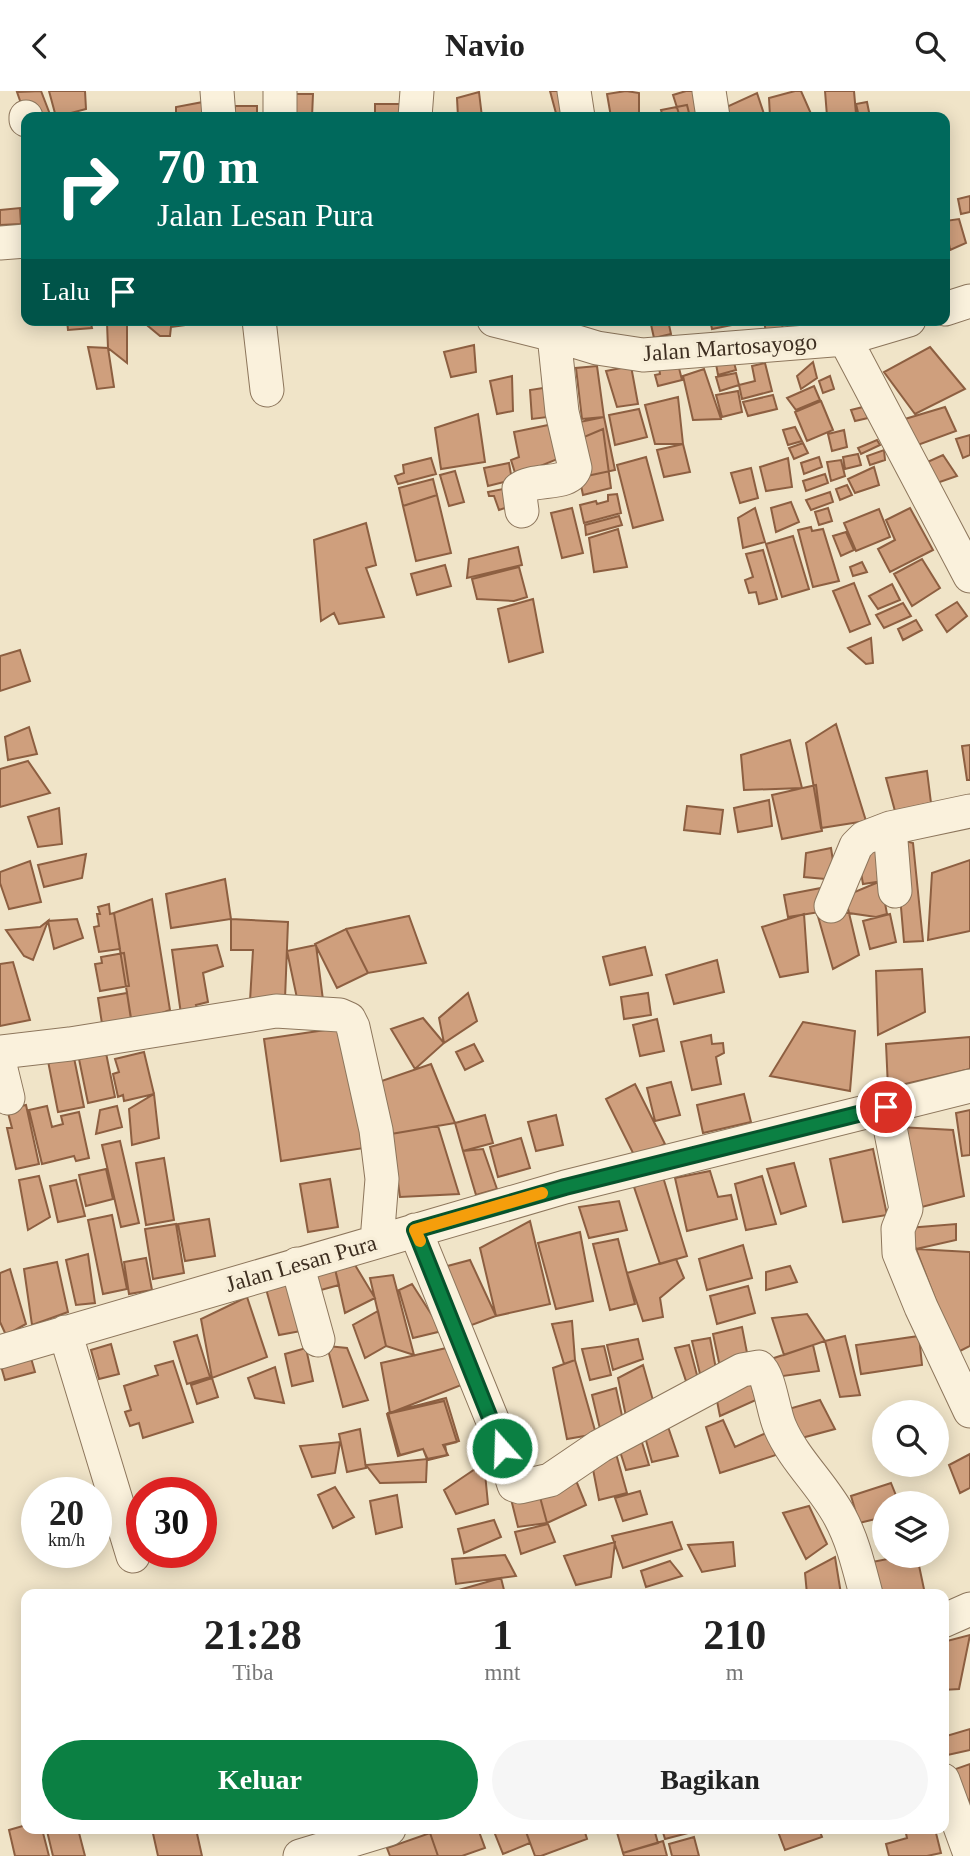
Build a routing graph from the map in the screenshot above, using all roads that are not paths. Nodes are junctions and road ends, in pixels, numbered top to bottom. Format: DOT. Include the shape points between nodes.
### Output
graph roads {
  1 [pos="217,91"];
  2 [pos="280,91"];
  3 [pos="416,91"];
  4 [pos="574,91"];
  5 [pos="709,91"];
  6 [pos="219,112"];
  7 [pos="280,112"];
  8 [pos="415,112"];
  9 [pos="577,112"];
  10 [pos="712,112"];
  11 [pos="21,241"];
  12 [pos="0,243"];
  13 [pos="970,301"];
  14 [pos="950,307"];
  15 [pos="260,326"];
  16 [pos="518,326"];
  17 [pos="884,326"];
  18 [pos="753,334"];
  19 [pos="554,335"];
  20 [pos="603,335"];
  21 [pos="845,339"];
  22 [pos="267,390"];
  23 [pos="522,511"];
  24 [pos="970,576"];
  25 [pos="970,811"];
  26 [pos="890,828"];
  27 [pos="895,891"];
  28 [pos="831,907"];
  29 [pos="0,1052"];
  30 [pos="0,1066"];
  31 [pos="970,1086"];
  32 [pos="8,1098"];
  33 [pos="886,1107"];
  34 [pos="415,1230"];
  35 [pos="377,1241"];
  36 [pos="297,1264"];
  37 [pos="65,1332"];
  38 [pos="318,1339"];
  39 [pos="0,1352"];
  40 [pos="970,1411"];
  41 [pos="126,1536"];
  42 [pos="865,1589"];
  43 [pos="970,1609"];
  44 [pos="949,1618"];
  45 [pos="949,1796"];
  46 [pos="373,1834"];
  47 [pos="970,1853"];
  48 [pos="300,1856"];
  1 -- 6 [label="street"];
  2 -- 7 [label="street"];
  3 -- 8 [label="street"];
  4 -- 9 [label="street"];
  5 -- 10 [label="street"];
  11 -- 12 [label="street"];
  13 -- 14 [label="street"];
  15 -- 22 [label="street"];
  16 -- 19 [label="street, Jalan Martosayogo"];
  17 -- 21 [label="street, Jalan Martosayogo"];
  18 -- 20 [label="street, Jalan Martosayogo" via="643,355"];
  18 -- 21 [label="street, Jalan Martosayogo"];
  19 -- 20 [label="street, Jalan Martosayogo"];
  19 -- 23 [label="street" via="562,412 575,468 566,479 537,481 519,489"];
  21 -- 24 [label="street, Jalan Martosayogo"];
  25 -- 26 [label="street"];
  26 -- 27 [label="street"];
  26 -- 28 [label="street" via="856,846"];
  29 -- 35 [label="street" via="276,1011 349,1019 378,1142 382,1179"];
  30 -- 32 [label="street"];
  31 -- 33 [label="street, Jalan Lesan Pura"];
  33 -- 34 [label="street, Jalan Lesan Pura" via="565,1187"];
  33 -- 40 [label="street" via="906,1209 898,1229 899,1253"];
  34 -- 35 [label="street, Jalan Lesan Pura"];
  34 -- 42 [label="street" via="514,1485 550,1480 600,1446 742,1370 759,1367 787,1441 840,1516"];
  35 -- 36 [label="street, Jalan Lesan Pura"];
  36 -- 37 [label="street, Jalan Lesan Pura"];
  36 -- 38 [label="street"];
  37 -- 39 [label="street, Jalan Lesan Pura"];
  37 -- 41 [label="street"];
  43 -- 44 [label="street"];
  45 -- 47 [label="street"];
  46 -- 48 [label="street"];
}
